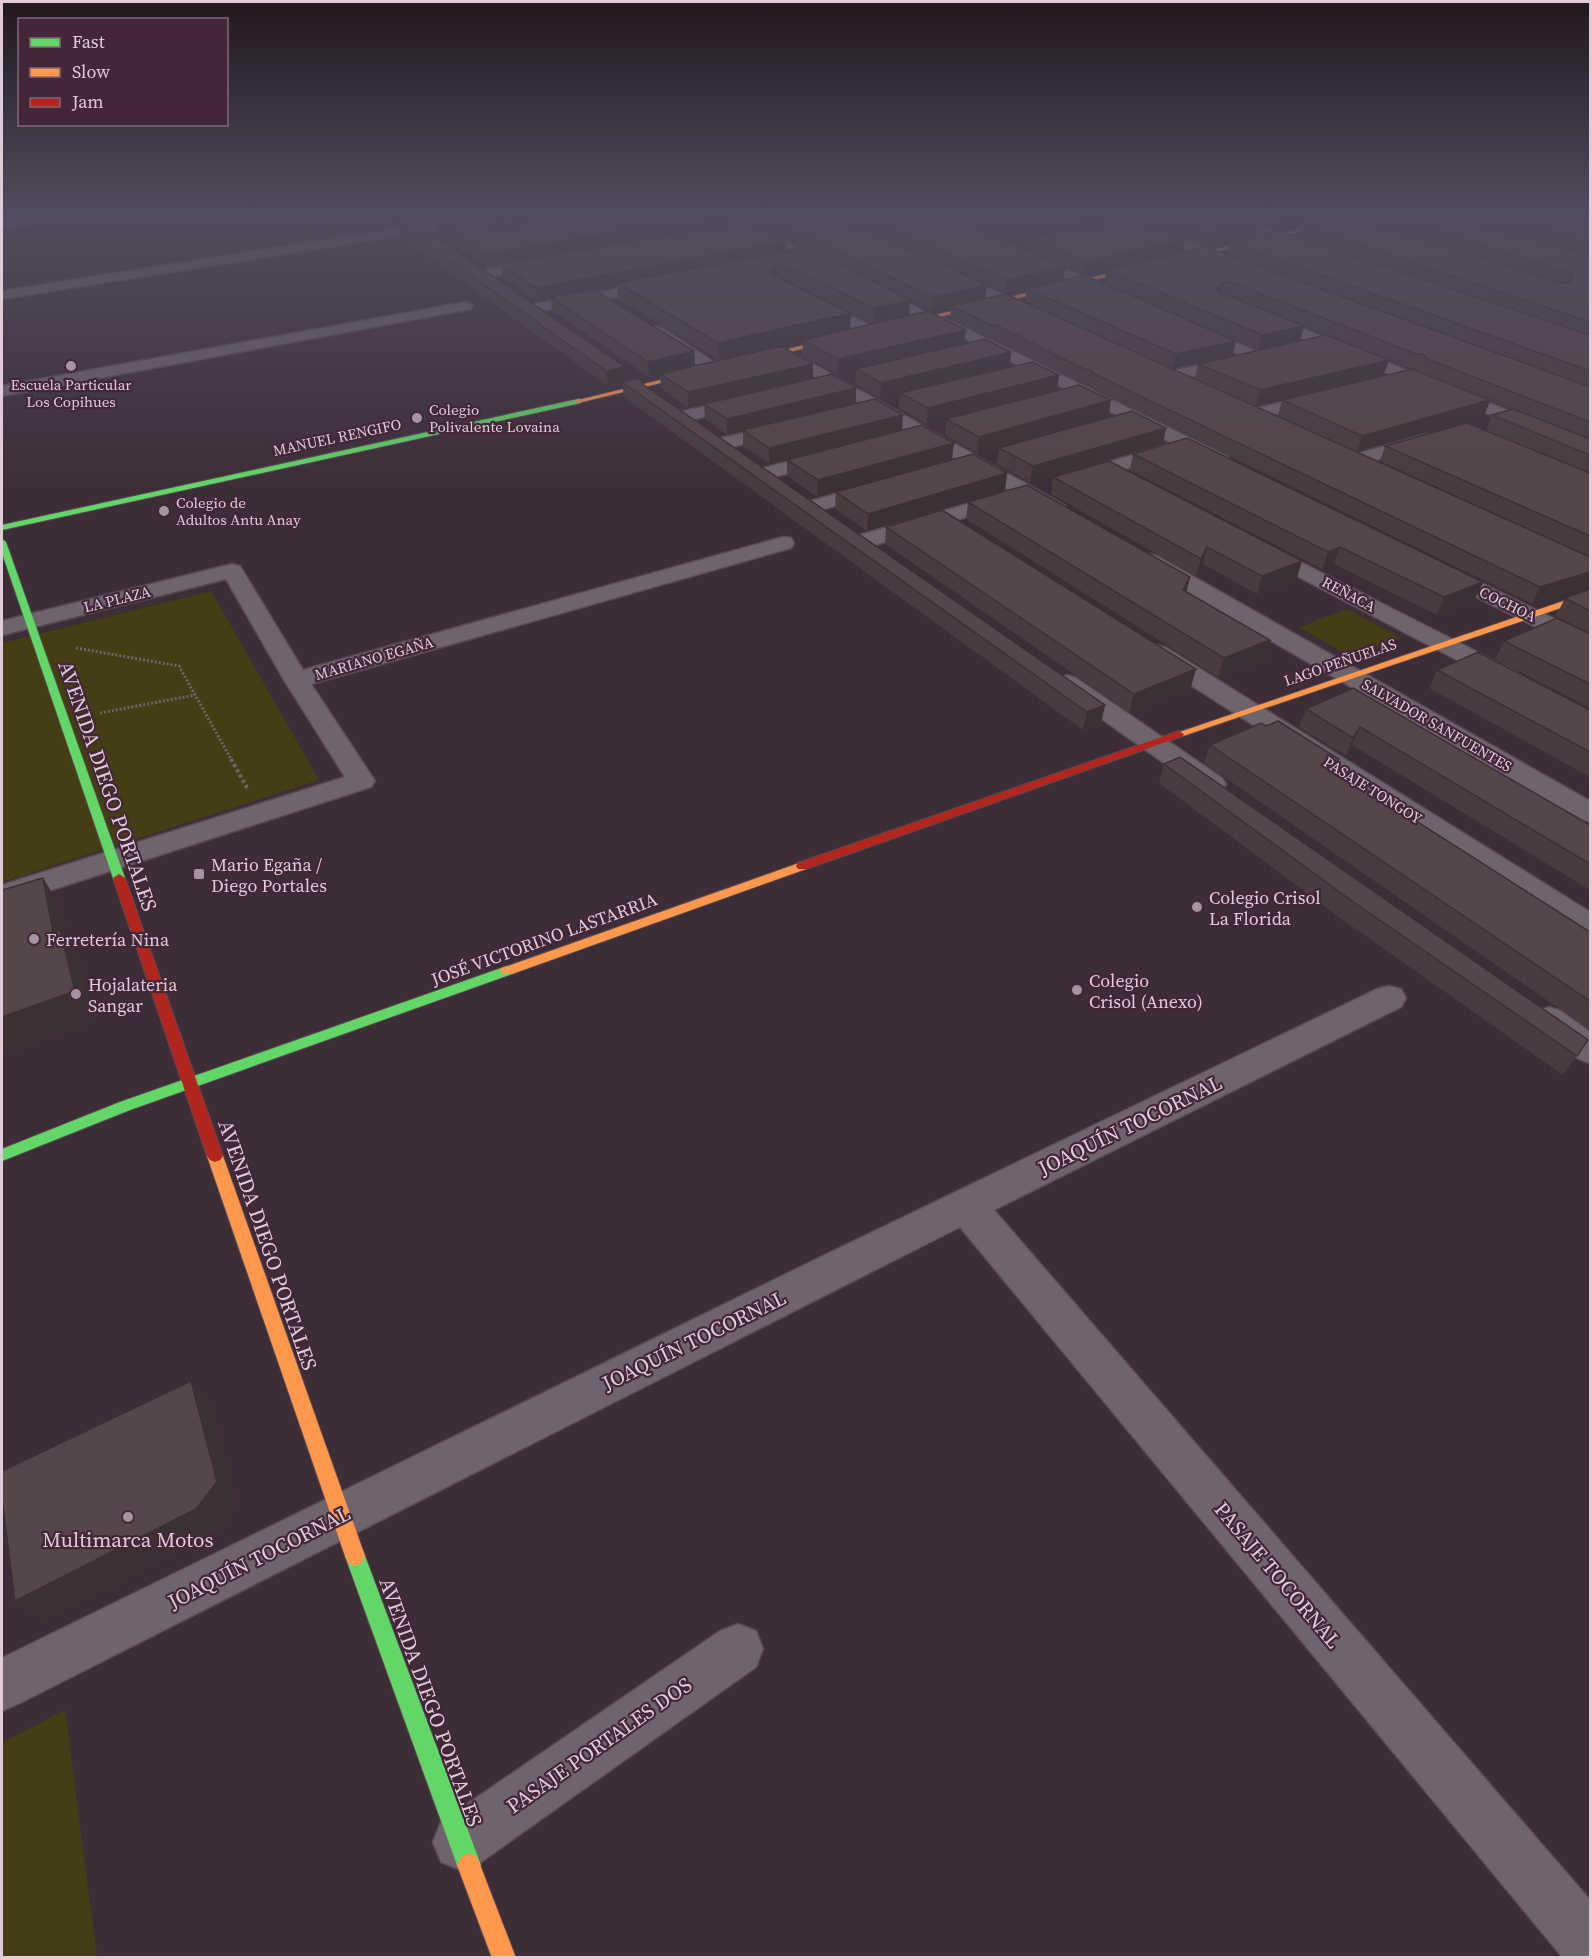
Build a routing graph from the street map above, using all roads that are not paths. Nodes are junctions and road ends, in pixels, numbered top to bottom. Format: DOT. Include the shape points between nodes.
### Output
graph roads {
  1 [pos="542,303"];
  2 [pos="611,303"];
  3 [pos="815,303"];
  4 [pos="898,303"];
  5 [pos="985,303"];
  6 [pos="1013,303"];
  7 [pos="530,305"];
  8 [pos="466,306"];
  9 [pos="618,308"];
  10 [pos="1242,309"];
  11 [pos="927,318"];
  12 [pos="638,320"];
  13 [pos="552,321"];
  14 [pos="1058,324"];
  15 [pos="1181,324"];
  16 [pos="870,331"];
  17 [pos="1323,342"];
  18 [pos="990,345"];
  19 [pos="1290,349"];
  20 [pos="783,351"];
  21 [pos="966,351"];
  22 [pos="1152,367"];
  23 [pos="716,368"];
  24 [pos="1034,368"];
  25 [pos="1438,368"];
  26 [pos="626,372"];
  27 [pos="1013,373"];
  28 [pos="862,375"];
  29 [pos="1172,376"];
  30 [pos="1408,376"];
  31 [pos="835,381"];
  32 [pos="645,384"];
  33 [pos="1374,384"];
  34 [pos="810,387"];
  35 [pos="2,390"];
  36 [pos="1082,391"];
  37 [pos="1203,391"];
  38 [pos="1341,393"];
  39 [pos="1060,397"];
  40 [pos="765,398"];
  41 [pos="887,403"];
  42 [pos="1234,405"];
  43 [pos="672,407"];
  44 [pos="852,412"];
  45 [pos="1255,414"];
  46 [pos="1509,416"];
  47 [pos="1133,417"];
  48 [pos="805,423"];
  49 [pos="1112,423"];
  50 [pos="1486,423"];
  51 [pos="951,425"];
  52 [pos="1285,428"];
  53 [pos="924,432"];
  54 [pos="1441,436"];
  55 [pos="898,439"];
  56 [pos="724,443"];
  57 [pos="1187,444"];
  58 [pos="1590,449"];
  59 [pos="1335,451"];
  60 [pos="843,453"];
  61 [pos="1002,454"];
  62 [pos="1356,460"];
  63 [pos="975,461"];
  64 [pos="1108,468"];
  65 [pos="948,469"];
  66 [pos="1240,470"];
  67 [pos="1377,470"];
  68 [pos="766,473"];
  69 [pos="1129,479"];
  70 [pos="892,484"];
  71 [pos="1028,492"];
  72 [pos="814,506"];
  73 [pos="944,517"];
  74 [pos="830,518"];
  75 [pos="1080,522"];
  76 [pos="2,528"];
  77 [pos="964,530"];
  78 [pos="1246,540"];
  79 [pos="2,542"];
  80 [pos="865,542"];
  81 [pos="783,543"];
  82 [pos="1132,551"];
  83 [pos="1417,559"];
  84 [pos="7,575"];
  85 [pos="1590,595"];
  86 [pos="1531,615"];
  87 [pos="29,621"];
  88 [pos="2,628"];
  89 [pos="1140,642"];
  90 [pos="1445,644"];
  91 [pos="1590,645"];
  92 [pos="1047,669"];
  93 [pos="1351,676"];
  94 [pos="296,680"];
  95 [pos="1529,688"];
  96 [pos="1248,711"];
  97 [pos="1152,743"];
  98 [pos="1100,761"];
  99 [pos="1231,798"];
  100 [pos="1590,813"];
  101 [pos="111,860"];
  102 [pos="2,896"];
  103 [pos="1590,926"];
  104 [pos="1389,998"];
  105 [pos="1522,1002"];
  106 [pos="1590,1050"];
  107 [pos="189,1083"];
  108 [pos="2,1155"];
  109 [pos="966,1206"];
  110 [pos="339,1517"];
  111 [pos="738,1649"];
  112 [pos="2,1685"];
  113 [pos="461,1842"];
  114 [pos="1590,1944"];
  115 [pos="504,1958"];
  1 -- 7 [label="street"];
  2 -- 9 [label="street"];
  3 -- 16 [label="street"];
  4 -- 11 [label="street"];
  5 -- 11 [label="street, MANUEL RENGIFO"];
  6 -- 14 [label="street"];
  7 -- 13 [label="street"];
  8 -- 35 [label="street"];
  10 -- 17 [label="street"];
  11 -- 16 [label="street, MANUEL RENGIFO"];
  11 -- 18 [label="street"];
  12 -- 23 [label="street"];
  15 -- 29 [label="street" via="1263,356"];
  16 -- 20 [label="street, MANUEL RENGIFO"];
  17 -- 19 [label="street"];
  17 -- 30 [label="street"];
  18 -- 21 [label="street"];
  18 -- 24 [label="street"];
  20 -- 23 [label="street, MANUEL RENGIFO"];
  20 -- 31 [label="street"];
  22 -- 29 [label="street"];
  23 -- 32 [label="street, MANUEL RENGIFO"];
  24 -- 27 [label="street"];
  24 -- 36 [label="street"];
  25 -- 30 [label="street"];
  26 -- 32 [label="street"];
  28 -- 31 [label="street"];
  29 -- 37 [label="street"];
  30 -- 33 [label="street"];
  30 -- 46 [label="street"];
  31 -- 34 [label="street"];
  31 -- 41 [label="street"];
  32 -- 43 [label="street"];
  32 -- 76 [label="street, MANUEL RENGIFO"];
  36 -- 39 [label="street"];
  36 -- 47 [label="street"];
  38 -- 45 [label="street"];
  40 -- 43 [label="street"];
  41 -- 44 [label="street"];
  41 -- 53 [label="street"];
  42 -- 45 [label="street"];
  43 -- 56 [label="street"];
  45 -- 52 [label="street"];
  46 -- 50 [label="street"];
  46 -- 58 [label="street"];
  47 -- 49 [label="street"];
  47 -- 57 [label="street"];
  48 -- 56 [label="street"];
  51 -- 53 [label="street"];
  53 -- 55 [label="street"];
  53 -- 63 [label="street"];
  54 -- 62 [label="street"];
  56 -- 68 [label="street"];
  57 -- 64 [label="street"];
  57 -- 66 [label="street"];
  59 -- 62 [label="street"];
  60 -- 68 [label="street"];
  61 -- 63 [label="street"];
  62 -- 67 [label="street"];
  63 -- 65 [label="street"];
  63 -- 71 [label="street"];
  64 -- 69 [label="street"];
  64 -- 71 [label="street"];
  68 -- 72 [label="street"];
  70 -- 72 [label="street"];
  71 -- 73 [label="street"];
  71 -- 75 [label="street"];
  72 -- 74 [label="street"];
  73 -- 77 [label="street"];
  73 -- 80 [label="street"];
  78 -- 90 [label="street, REÑACA"];
  79 -- 84 [label="street, AVENIDA DIEGO PORTALES"];
  81 -- 94 [label="street, MARIANO EGAÑA"];
  82 -- 93 [label="street, SALVADOR SANFUENTES"];
  83 -- 86 [label="street, COCHOA"];
  84 -- 87 [label="street, AVENIDA DIEGO PORTALES"];
  85 -- 86 [label="street, LAGO PEÑUELAS"];
  86 -- 90 [label="street, LAGO PEÑUELAS"];
  86 -- 91 [label="street, COCHOA"];
  87 -- 88 [label="street, LA PLAZA"];
  87 -- 94 [label="street, LA PLAZA" via="232,571"];
  87 -- 101 [label="street, AVENIDA DIEGO PORTALES"];
  89 -- 96 [label="street, PASAJE TONGOY"];
  90 -- 93 [label="street, LAGO PEÑUELAS"];
  90 -- 95 [label="street, REÑACA"];
  92 -- 97 [label="street"];
  93 -- 96 [label="street, LAGO PEÑUELAS"];
  93 -- 100 [label="street, SALVADOR SANFUENTES"];
  94 -- 101 [label="street, MARIANO EGAÑA" via="361,781"];
  96 -- 97 [label="street, LAGO PEÑUELAS"];
  96 -- 103 [label="street, PASAJE TONGOY"];
  97 -- 98 [label="street, LAGO PEÑUELAS"];
  97 -- 99 [label="street"];
  98 -- 107 [label="street, JOSÉ VICTORINO LASTARRIA"];
  101 -- 102 [label="street, MARIANO EGAÑA"];
  101 -- 107 [label="street, AVENIDA DIEGO PORTALES"];
  104 -- 109 [label="street, JOAQUÍN TOCORNAL"];
  105 -- 106 [label="street"];
  107 -- 108 [label="street, JOSÉ VICTORINO LASTARRIA"];
  107 -- 110 [label="street, AVENIDA DIEGO PORTALES"];
  109 -- 110 [label="street, JOAQUÍN TOCORNAL"];
  109 -- 114 [label="street, PASAJE TOCORNAL"];
  110 -- 112 [label="street, JOAQUÍN TOCORNAL"];
  110 -- 113 [label="street, AVENIDA DIEGO PORTALES"];
  111 -- 113 [label="street, PASAJE PORTALES DOS"];
  113 -- 115 [label="street, AVENIDA DIEGO PORTALES"];
}
